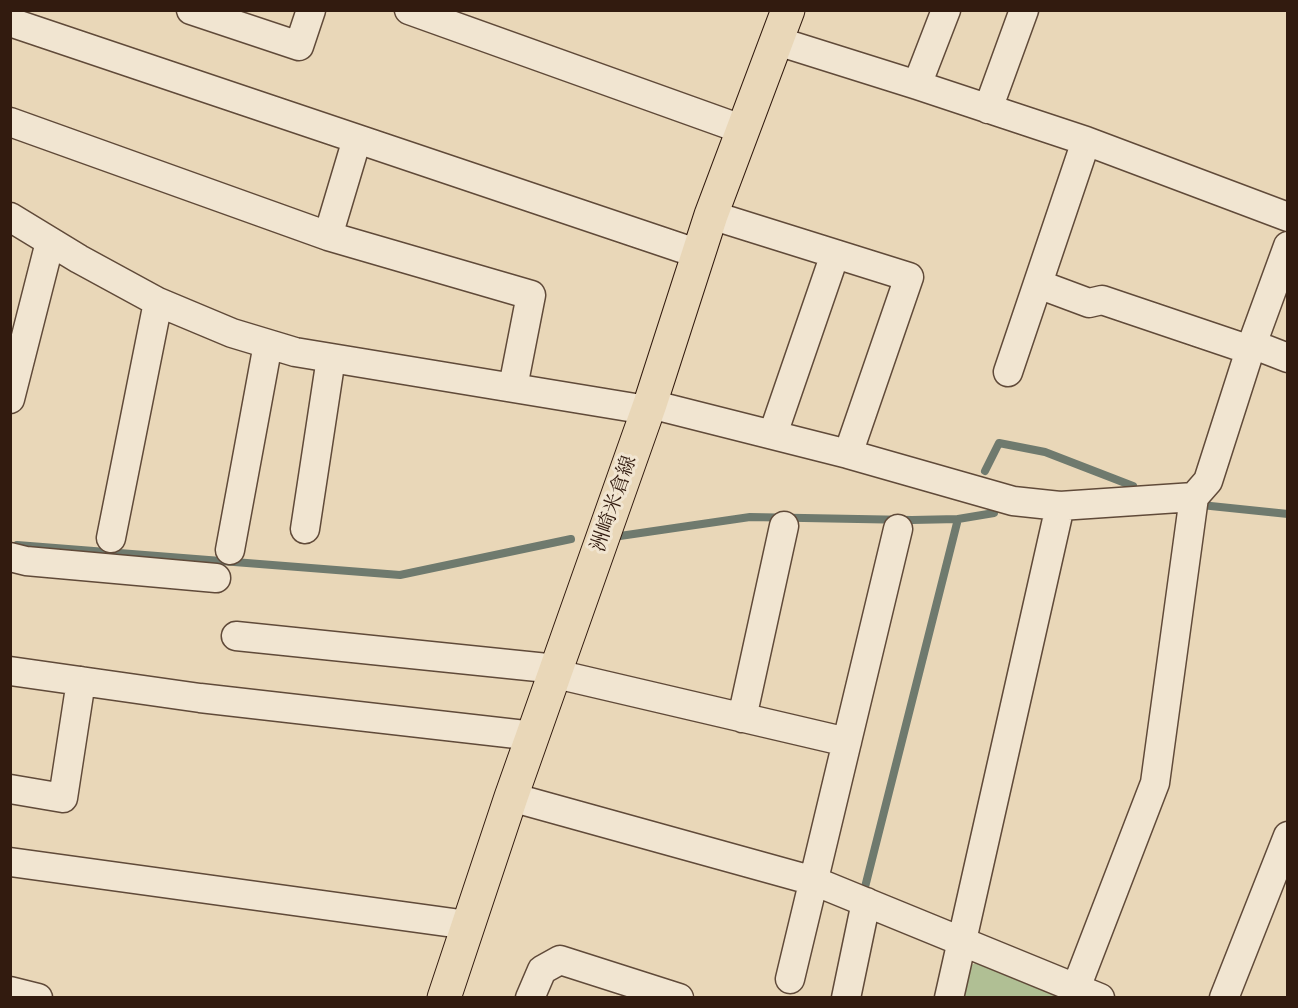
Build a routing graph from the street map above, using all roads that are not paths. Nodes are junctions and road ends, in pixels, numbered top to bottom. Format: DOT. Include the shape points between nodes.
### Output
graph roads {
  1 [pos="311,10"];
  2 [pos="409,10"];
  3 [pos="788,10"];
  4 [pos="946,10"];
  5 [pos="1024,10"];
  6 [pos="202,12"];
  7 [pos="10,22"];
  8 [pos="777,41"];
  9 [pos="917,85"];
  10 [pos="988,109"];
  11 [pos="10,122"];
  12 [pos="744,130"];
  13 [pos="357,139"];
  14 [pos="1084,149"];
  15 [pos="711,215"];
  16 [pos="1285,216"];
  17 [pos="10,217"];
  18 [pos="328,236"];
  19 [pos="50,242"];
  20 [pos="1287,246"];
  21 [pos="699,254"];
  22 [pos="835,254"];
  23 [pos="1038,284"];
  24 [pos="158,302"];
  25 [pos="268,344"];
  26 [pos="1246,347"];
  27 [pos="1287,357"];
  28 [pos="332,358"];
  29 [pos="1008,372"];
  30 [pos="513,387"];
  31 [pos="10,399"];
  32 [pos="648,407"];
  33 [pos="773,434"];
  34 [pos="848,454"];
  35 [pos="1194,496"];
  36 [pos="1060,506"];
  37 [pos="784,526"];
  38 [pos="305,529"];
  39 [pos="898,529"];
  40 [pos="111,538"];
  41 [pos="230,550"];
  42 [pos="10,557"];
  43 [pos="216,578"];
  44 [pos="236,636"];
  45 [pos="10,671"];
  46 [pos="556,672"];
  47 [pos="81,681"];
  48 [pos="742,718"];
  49 [pos="534,736"];
  50 [pos="848,742"];
  51 [pos="10,789"];
  52 [pos="511,798"];
  53 [pos="1287,836"];
  54 [pos="10,862"];
  55 [pos="814,880"];
  56 [pos="866,902"];
  57 [pos="468,925"];
  58 [pos="962,942"];
  59 [pos="790,979"];
  60 [pos="10,991"];
  61 [pos="1088,993"];
  62 [pos="38,998"];
  63 [pos="444,998"];
  64 [pos="530,998"];
  65 [pos="679,998"];
  66 [pos="846,998"];
  67 [pos="949,998"];
  68 [pos="1224,998"];
  1 -- 6 [label="street" via="299,46"];
  2 -- 12 [label="street"];
  3 -- 8 [label="main road, 洲崎米倉線"];
  4 -- 9 [label="street"];
  5 -- 10 [label="street"];
  7 -- 13 [label="street"];
  8 -- 9 [label="street"];
  8 -- 12 [label="main road, 洲崎米倉線"];
  9 -- 10 [label="street"];
  10 -- 14 [label="street"];
  11 -- 18 [label="street"];
  12 -- 15 [label="main road, 洲崎米倉線"];
  13 -- 18 [label="street"];
  13 -- 21 [label="street"];
  14 -- 16 [label="street"];
  14 -- 23 [label="street"];
  15 -- 21 [label="main road, 洲崎米倉線"];
  15 -- 22 [label="street"];
  17 -- 19 [label="street"];
  18 -- 30 [label="street" via="531,295"];
  19 -- 24 [label="street"];
  19 -- 31 [label="street"];
  20 -- 26 [label="street"];
  21 -- 32 [label="main road, 洲崎米倉線"];
  22 -- 33 [label="street"];
  22 -- 34 [label="street" via="909,277"];
  23 -- 26 [label="street" via="1089,303 1102,300"];
  23 -- 29 [label="street"];
  24 -- 25 [label="street"];
  24 -- 40 [label="street"];
  25 -- 28 [label="street"];
  25 -- 41 [label="street"];
  26 -- 27 [label="street"];
  26 -- 35 [label="street" via="1209,481"];
  28 -- 30 [label="street"];
  28 -- 38 [label="street"];
  30 -- 32 [label="street"];
  32 -- 33 [label="street"];
  32 -- 46 [label="main road, 洲崎米倉線"];
  33 -- 34 [label="street"];
  34 -- 36 [label="street" via="1013,501"];
  35 -- 36 [label="street"];
  35 -- 61 [label="street" via="1155,783"];
  36 -- 58 [label="street"];
  37 -- 48 [label="street"];
  39 -- 50 [label="street"];
  42 -- 43 [label="street"];
  44 -- 46 [label="street"];
  45 -- 47 [label="street"];
  46 -- 48 [label="street"];
  46 -- 49 [label="main road, 洲崎米倉線"];
  47 -- 49 [label="street"];
  47 -- 51 [label="street" via="63,798"];
  48 -- 50 [label="street"];
  49 -- 52 [label="main road, 洲崎米倉線"];
  50 -- 55 [label="street"];
  52 -- 55 [label="street"];
  52 -- 57 [label="main road, 洲崎米倉線"];
  53 -- 68 [label="street"];
  54 -- 57 [label="street"];
  55 -- 56 [label="street"];
  55 -- 59 [label="street"];
  56 -- 58 [label="street"];
  56 -- 66 [label="street"];
  57 -- 63 [label="main road, 洲崎米倉線"];
  58 -- 61 [label="street"];
  58 -- 67 [label="street"];
  60 -- 62 [label="street"];
  64 -- 65 [label="street" via="542,970 560,960"];
}
